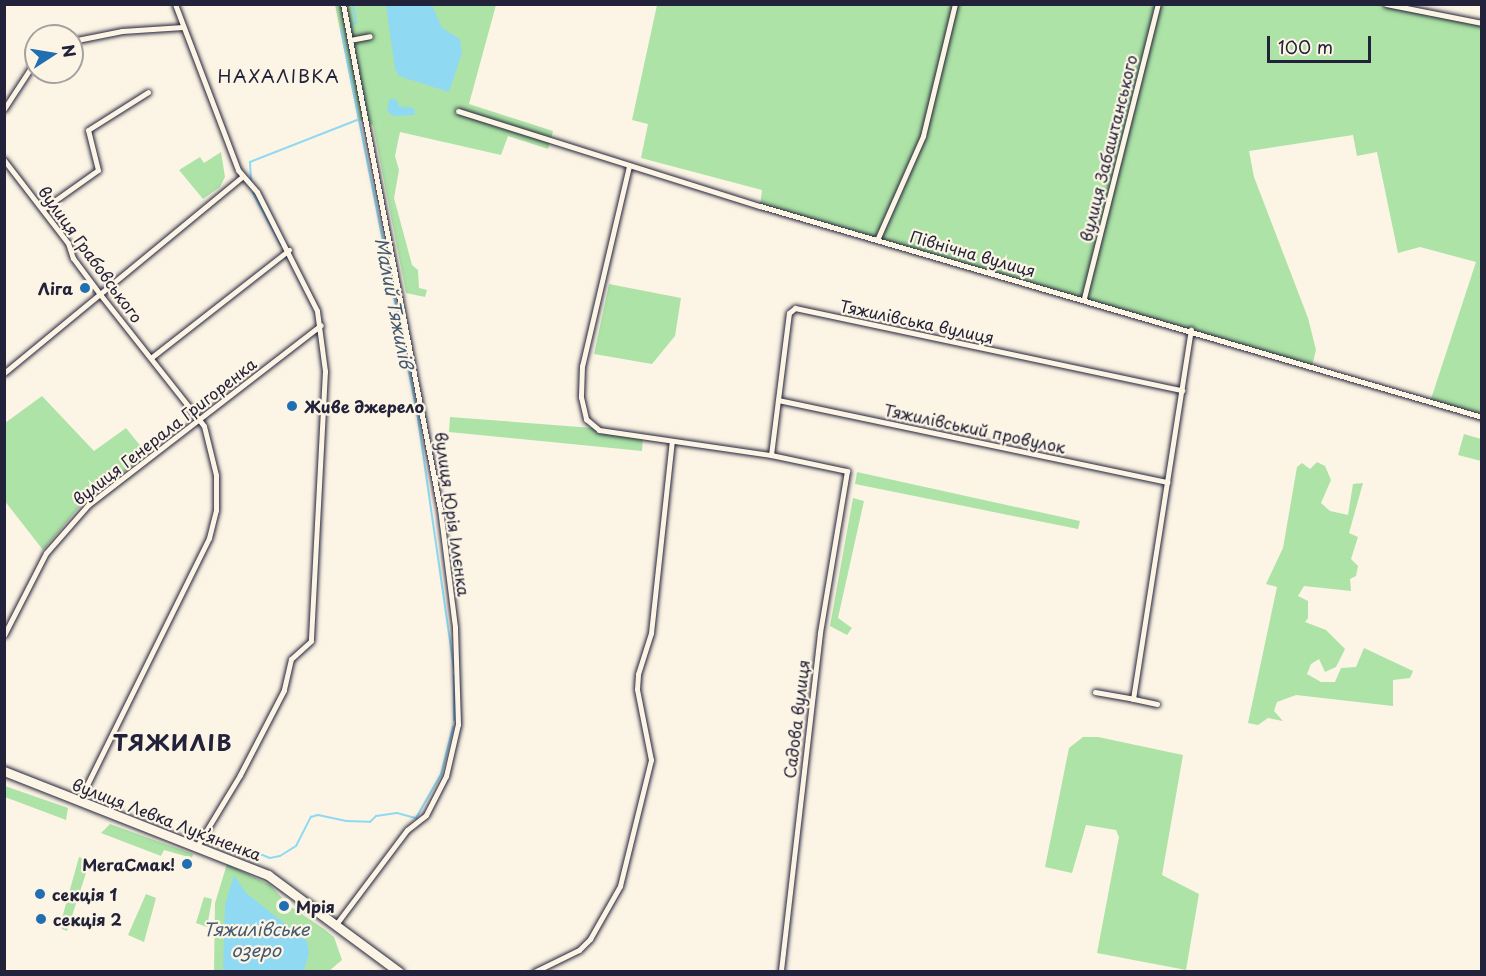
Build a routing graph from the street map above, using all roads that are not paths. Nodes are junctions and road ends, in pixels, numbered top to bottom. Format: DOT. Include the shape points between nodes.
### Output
graph roads {
  1 [pos="175,4"];
  2 [pos="343,4"];
  3 [pos="955,4"];
  4 [pos="1158,4"];
  5 [pos="1386,4"];
  6 [pos="1482,23"];
  7 [pos="183,27"];
  8 [pos="370,36"];
  9 [pos="84,39"];
  10 [pos="350,40"];
  11 [pos="24,78"];
  12 [pos="148,92"];
  13 [pos="4,109"];
  14 [pos="459,111"];
  15 [pos="4,160"];
  16 [pos="629,166"];
  17 [pos="242,177"];
  18 [pos="43,209"];
  19 [pos="877,240"];
  20 [pos="289,249"];
  21 [pos="99,293"];
  22 [pos="1084,298"];
  23 [pos="321,325"];
  24 [pos="1191,330"];
  25 [pos="152,357"];
  26 [pos="4,374"];
  27 [pos="1182,390"];
  28 [pos="778,400"];
  29 [pos="1482,417"];
  30 [pos="200,421"];
  31 [pos="672,441"];
  32 [pos="771,455"];
  33 [pos="1167,482"];
  34 [pos="4,635"];
  35 [pos="1095,692"];
  36 [pos="1133,699"];
  37 [pos="1157,704"];
  38 [pos="4,771"];
  39 [pos="79,801"];
  40 [pos="196,846"];
  41 [pos="337,923"];
  42 [pos="399,972"];
  43 [pos="534,972"];
  44 [pos="781,972"];
  1 -- 7 [label="street"];
  2 -- 10 [label="street, вулиця Юрія Іллєнка"];
  3 -- 19 [label="street" via="923,136"];
  4 -- 22 [label="street, вулиця Забаштанського"];
  5 -- 6 [label="street"];
  7 -- 9 [label="street" via="133,29"];
  7 -- 17 [label="street"];
  8 -- 10 [label="street"];
  10 -- 41 [label="street, вулиця Юрія Іллєнка" via="438,497 457,647 458,724 446,777 426,815 407,830"];
  11 -- 13 [label="street"];
  12 -- 18 [label="street" via="88,130 98,170"];
  14 -- 16 [label="street, Північна вулиця"];
  15 -- 18 [label="street, вулиця Грабовського"];
  16 -- 19 [label="street, Північна вулиця"];
  16 -- 31 [label="street" via="582,366 583,409 593,428"];
  17 -- 20 [label="street" via="257,192"];
  17 -- 21 [label="street"];
  18 -- 21 [label="street, вулиця Грабовського"];
  19 -- 22 [label="street, Північна вулиця"];
  20 -- 23 [label="street"];
  20 -- 25 [label="street"];
  21 -- 25 [label="street, вулиця Грабовського"];
  21 -- 26 [label="street"];
  22 -- 24 [label="street, Північна вулиця"];
  23 -- 30 [label="street, вулиця Генерала Григоренка"];
  23 -- 40 [label="street" via="325,371 311,641 291,659 278,700 240,775"];
  24 -- 27 [label="street"];
  24 -- 29 [label="street, Північна вулиця"];
  25 -- 30 [label="street, вулиця Грабовського"];
  27 -- 28 [label="street, Тяжилівська вулиця" via="795,308 789,313"];
  27 -- 33 [label="street"];
  28 -- 32 [label="street, Тяжилівська вулиця"];
  28 -- 33 [label="street, Тяжилівський провулок"];
  30 -- 34 [label="street, вулиця Генерала Григоренка" via="84,509 46,553"];
  30 -- 39 [label="street" via="216,475 216,510 210,538"];
  31 -- 32 [label="street"];
  31 -- 43 [label="street" via="651,633 637,689 651,760 620,886 590,939 579,950"];
  32 -- 44 [label="street, Садова вулиця" via="847,471 820,633"];
  33 -- 36 [label="street"];
  35 -- 36 [label="street"];
  36 -- 37 [label="street"];
  38 -- 39 [label="main road, вулиця Левка Лукʼяненка"];
  39 -- 40 [label="main road, вулиця Левка Лукʼяненка"];
  40 -- 41 [label="main road, вулиця Левка Лукʼяненка" via="268,875"];
  41 -- 42 [label="main road, вулиця Левка Лукʼяненка"];
}
